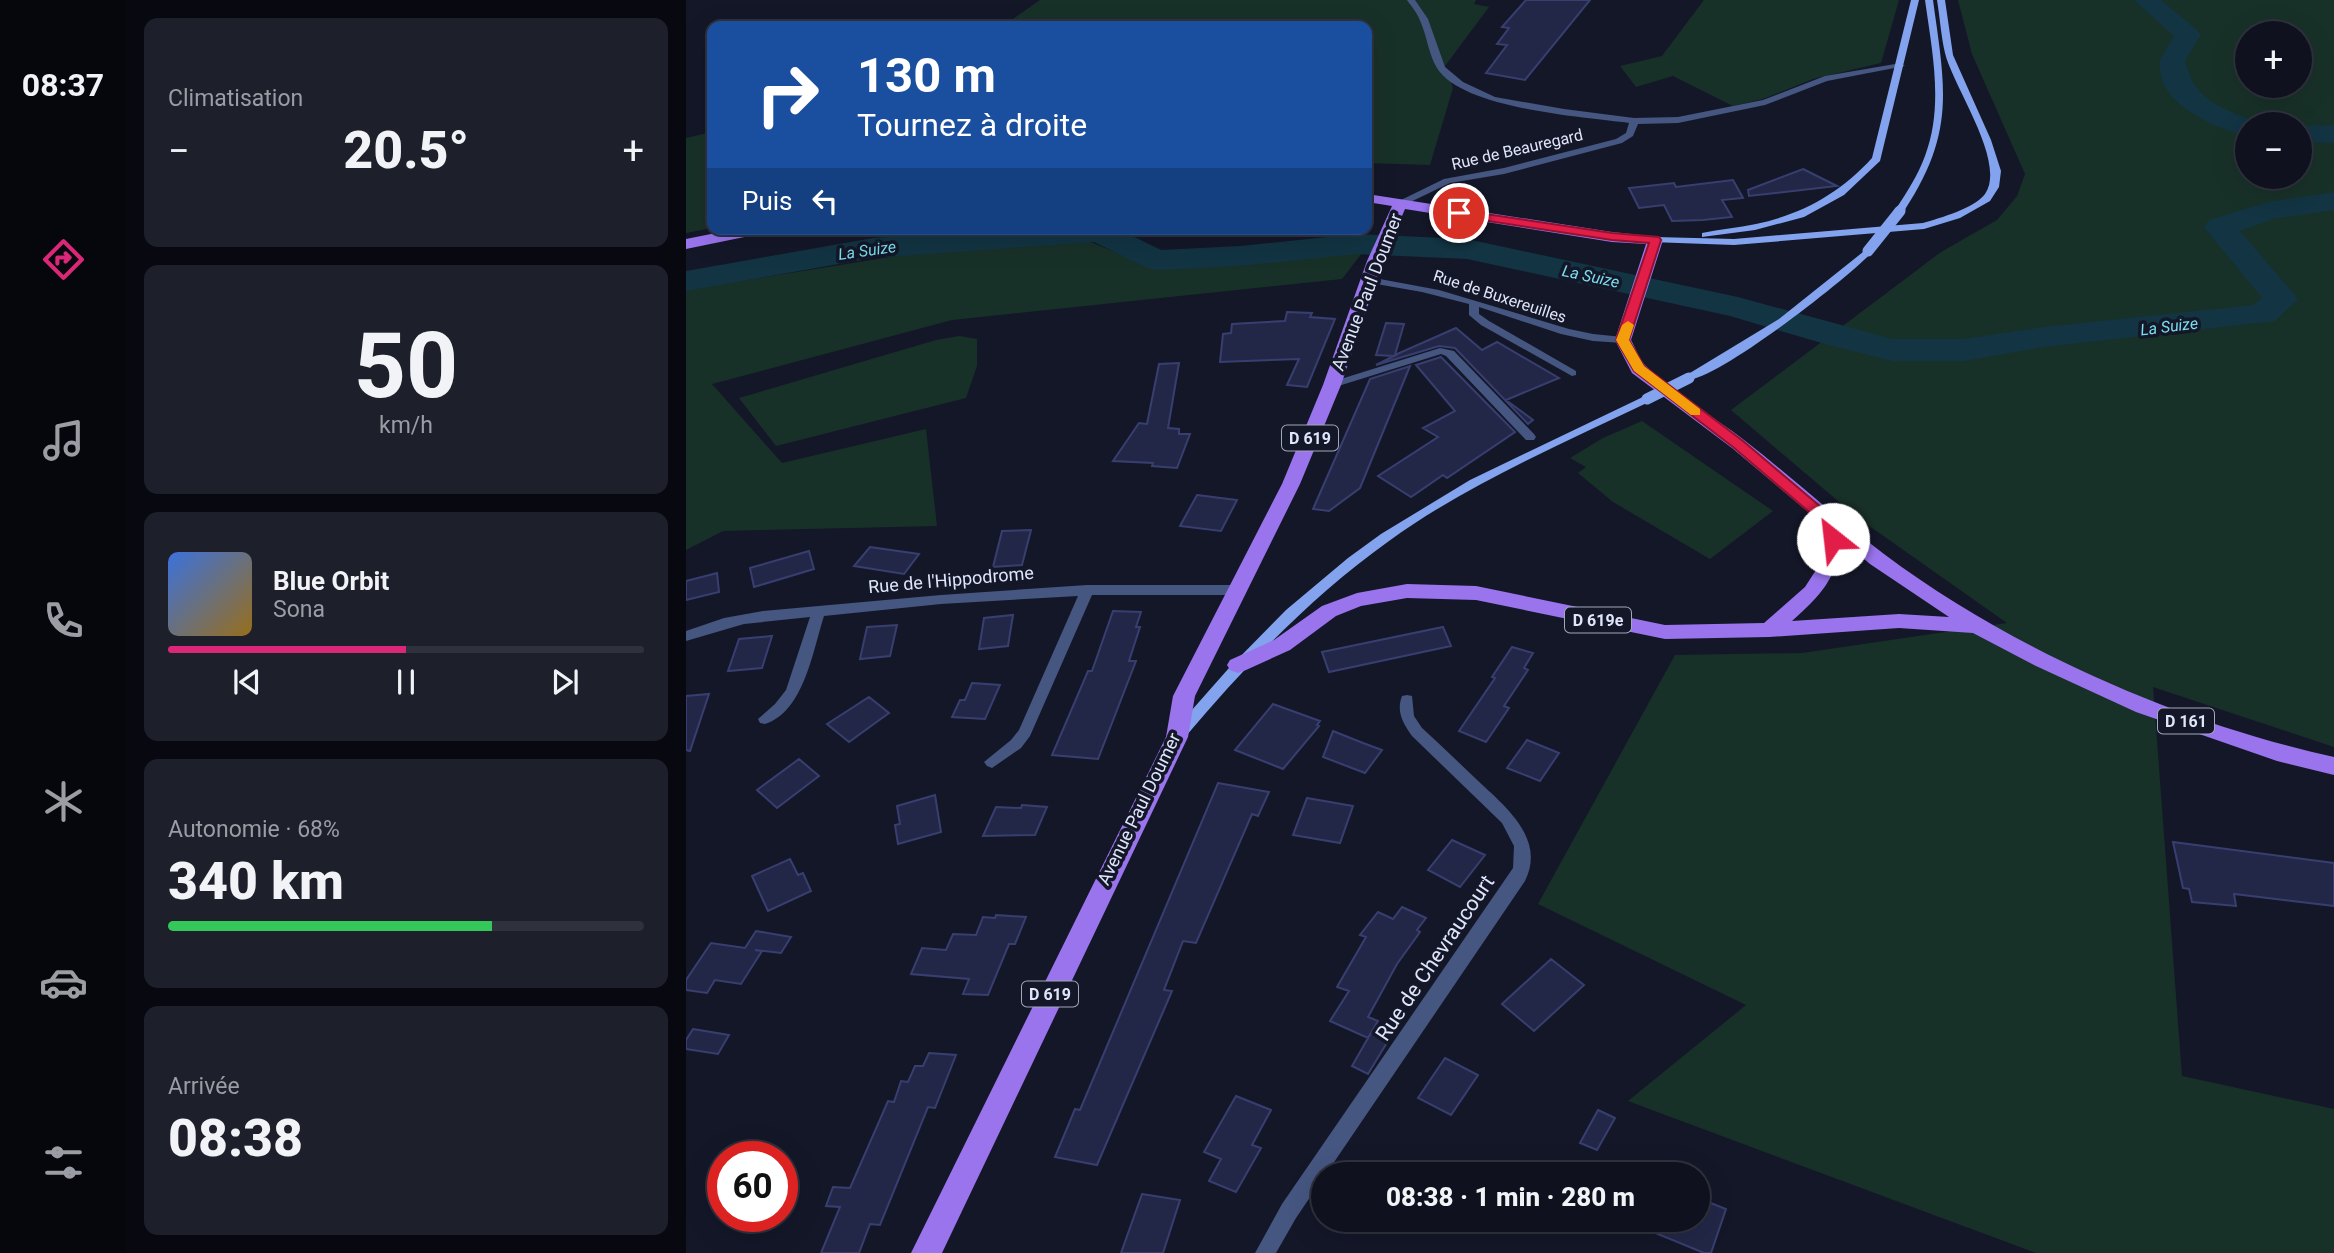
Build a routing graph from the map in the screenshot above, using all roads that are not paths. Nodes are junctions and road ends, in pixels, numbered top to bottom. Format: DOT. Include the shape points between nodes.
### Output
graph roads {
  1 [pos="1410,0"];
  2 [pos="1915,0"];
  3 [pos="1930,0"];
  4 [pos="1941,0"];
  5 [pos="1902,66"];
  6 [pos="1634,121"];
  7 [pos="1372,199"];
  8 [pos="1400,204"];
  9 [pos="730,235"];
  10 [pos="1655,240"];
  11 [pos="686,244"];
  12 [pos="1369,280"];
  13 [pos="1474,302"];
  14 [pos="1623,340"];
  15 [pos="1572,373"];
  16 [pos="1332,385"];
  17 [pos="1530,437"];
  18 [pos="1836,527"];
  19 [pos="1087,590"];
  20 [pos="1237,590"];
  21 [pos="818,612"];
  22 [pos="1977,626"];
  23 [pos="1769,630"];
  24 [pos="686,636"];
  25 [pos="1238,665"];
  26 [pos="1407,699"];
  27 [pos="765,719"];
  28 [pos="1177,737"];
  29 [pos="992,762"];
  30 [pos="2334,766"];
  31 [pos="926,1253"];
  32 [pos="1265,1253"];
  1 -- 6 [label="street" via="1424,19 1441,68 1460,84 1493,99"];
  2 -- 5 [label="main road"];
  3 -- 25 [label="main road, bridge" via="1941,97 1938,132 1932,156 1901,209 1868,251 1779,325 1689,378 1419,515 1279,623"];
  4 -- 10 [label="main road" via="1949,55 1996,171 1987,199 1924,226 1734,242"];
  5 -- 6 [label="street" via="1825,79 1765,102 1719,113"];
  5 -- 10 [label="main road" via="1877,159 1835,200 1790,219"];
  6 -- 8 [label="street, Rue de Beauregard" via="1630,134 1619,141 1447,181"];
  7 -- 8 [label="main road"];
  8 -- 10 [label="main road"];
  8 -- 12 [label="main road, Avenue Paul Doumer / D 619"];
  9 -- 11 [label="main road"];
  10 -- 14 [label="main road"];
  12 -- 13 [label="street, Rue de Buxereuilles" via="1408,283"];
  12 -- 16 [label="main road, Avenue Paul Doumer / D 619"];
  13 -- 14 [label="street, Rue de Buxereuilles" via="1566,334"];
  13 -- 15 [label="street" via="1475,315 1485,323"];
  14 -- 18 [label="main road" via="1638,369 1738,444"];
  16 -- 17 [label="street" via="1440,351 1450,353"];
  16 -- 20 [label="main road, Avenue Paul Doumer / D 619" via="1290,484"];
  18 -- 22 [label="main road"];
  18 -- 23 [label="main road" via="1826,570 1812,592"];
  19 -- 20 [label="street, Rue de l'Hippodrome"];
  19 -- 21 [label="street, Rue de l'Hippodrome" via="952,597"];
  19 -- 29 [label="street" via="1025,732"];
  20 -- 28 [label="main road, Avenue Paul Doumer / D 619" via="1184,696"];
  21 -- 24 [label="street, Rue de l'Hippodrome" via="745,617"];
  21 -- 27 [label="street" via="793,692"];
  22 -- 23 [label="main road, D 619e" via="1899,621"];
  22 -- 30 [label="main road, D 161" via="2144,706"];
  23 -- 25 [label="main road, D 619e" via="1665,632 1475,593 1406,591 1357,600 1329,611 1282,645"];
  25 -- 28 [label="main road"];
  26 -- 32 [label="street, Rue de Chevraucourt" via="1407,717 1417,732 1519,834 1524,865"];
  28 -- 31 [label="main road, Avenue Paul Doumer / D 619"];
}
